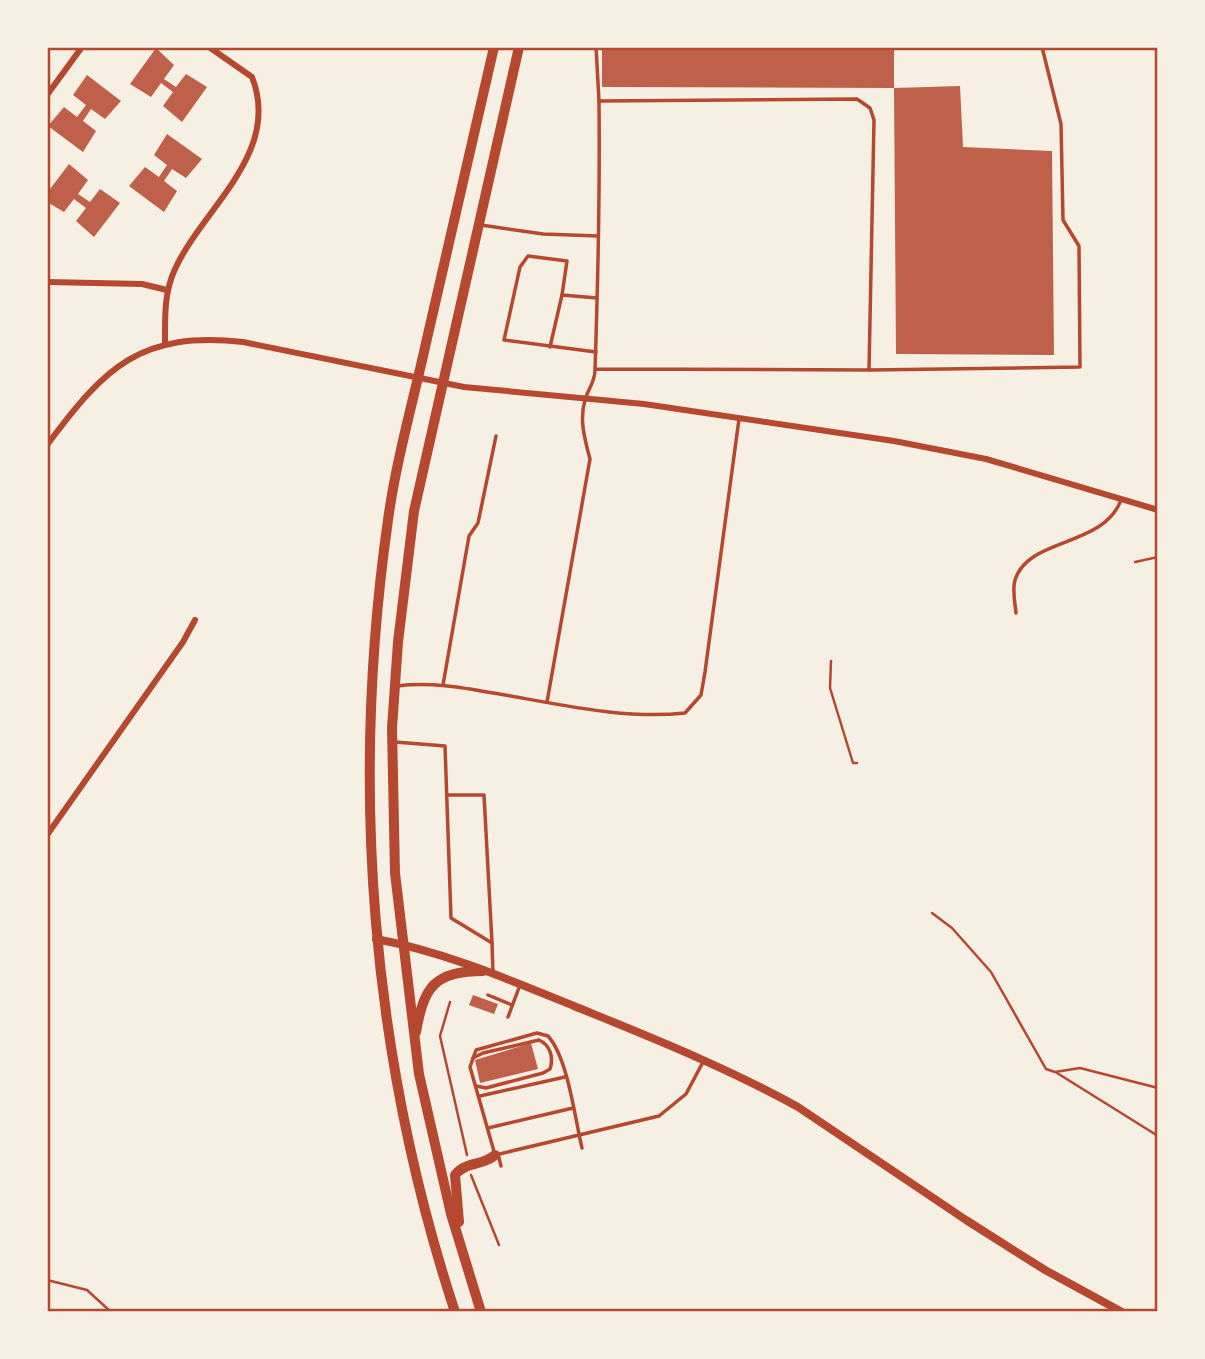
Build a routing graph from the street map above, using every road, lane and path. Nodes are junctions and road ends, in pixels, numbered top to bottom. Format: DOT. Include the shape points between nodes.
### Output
graph roads {
  1 [pos="82,47"];
  2 [pos="209,47"];
  3 [pos="494,47"];
  4 [pos="596,47"];
  5 [pos="1042,47"];
  6 [pos="520,50"];
  7 [pos="47,94"];
  8 [pos="599,101"];
  9 [pos="478,224"];
  10 [pos="599,236"];
  11 [pos="47,282"];
  12 [pos="167,290"];
  13 [pos="562,295"];
  14 [pos="597,298"];
  15 [pos="165,343"];
  16 [pos="550,346"];
  17 [pos="596,352"];
  18 [pos="596,369"];
  19 [pos="869,370"];
  20 [pos="418,377"];
  21 [pos="442,383"];
  22 [pos="585,400"];
  23 [pos="739,417"];
  24 [pos="496,436"];
  25 [pos="48,442"];
  26 [pos="1122,498"];
  27 [pos="1158,509"];
  28 [pos="1158,557"];
  29 [pos="1135,562"];
  30 [pos="1016,613"];
  31 [pos="195,620"];
  32 [pos="831,662"];
  33 [pos="443,685"];
  34 [pos="395,686"];
  35 [pos="547,702"];
  36 [pos="393,742"];
  37 [pos="857,763"];
  38 [pos="447,795"];
  39 [pos="47,835"];
  40 [pos="932,913"];
  41 [pos="376,939"];
  42 [pos="492,943"];
  43 [pos="401,944"];
  44 [pos="488,973"];
  45 [pos="520,985"];
  46 [pos="488,995"];
  47 [pos="450,1002"];
  48 [pos="512,1005"];
  49 [pos="508,1017"];
  50 [pos="414,1042"];
  51 [pos="704,1060"];
  52 [pos="470,1064"];
  53 [pos="1055,1072"];
  54 [pos="565,1077"];
  55 [pos="475,1084"];
  56 [pos="1158,1088"];
  57 [pos="480,1096"];
  58 [pos="573,1108"];
  59 [pos="488,1128"];
  60 [pos="579,1136"];
  61 [pos="1158,1136"];
  62 [pos="582,1148"];
  63 [pos="496,1155"];
  64 [pos="467,1160"];
  65 [pos="501,1166"];
  66 [pos="469,1168"];
  67 [pos="499,1245"];
  68 [pos="463,1256"];
  69 [pos="47,1280"];
  70 [pos="111,1312"];
  71 [pos="455,1312"];
  72 [pos="481,1312"];
  73 [pos="1122,1312"];
  1 -- 7 [label="street"];
  2 -- 12 [label="street" via="252,77 256,131 247,160 185,249"];
  3 -- 20 [label="highway"];
  4 -- 8 [label="lane"];
  5 -- 19 [label="lane" via="1061,124 1063,220 1079,246 1080,368"];
  6 -- 9 [label="highway"];
  8 -- 10 [label="lane"];
  8 -- 19 [label="lane" via="865,102 874,120"];
  9 -- 10 [label="lane" via="543,234"];
  9 -- 21 [label="highway"];
  10 -- 14 [label="lane"];
  11 -- 12 [label="street" via="142,284"];
  12 -- 15 [label="street"];
  13 -- 14 [label="lane"];
  13 -- 16 [label="lane"];
  13 -- 16 [label="lane" via="567,261 533,255 523,260 504,340"];
  14 -- 17 [label="lane"];
  15 -- 20 [label="street" via="210,338 243,342"];
  15 -- 25 [label="street" via="129,358 98,382"];
  16 -- 17 [label="lane"];
  17 -- 18 [label="lane"];
  18 -- 19 [label="lane"];
  18 -- 22 [label="lane"];
  20 -- 21 [label="street"];
  20 -- 41 [label="highway" via="388,516 370,688 369,807"];
  21 -- 22 [label="street"];
  21 -- 34 [label="highway" via="414,511"];
  22 -- 23 [label="street"];
  22 -- 35 [label="lane" via="583,433 590,459"];
  23 -- 26 [label="street" via="986,459"];
  23 -- 35 [label="lane" via="701,695 685,713 662,716"];
  24 -- 33 [label="lane" via="478,523 469,536"];
  26 -- 27 [label="street"];
  26 -- 30 [label="lane" via="1101,527 1027,561 1016,577"];
  28 -- 29 [label="path"];
  31 -- 39 [label="street"];
  32 -- 37 [label="path" via="832,698 853,763"];
  33 -- 34 [label="lane"];
  33 -- 35 [label="lane"];
  34 -- 36 [label="highway"];
  36 -- 38 [label="lane" via="444,746"];
  36 -- 43 [label="highway"];
  38 -- 42 [label="lane" via="451,918"];
  38 -- 42 [label="lane" via="484,795"];
  40 -- 53 [label="path" via="952,928 991,972 1042,1065"];
  41 -- 43 [label="street"];
  41 -- 71 [label="highway" via="398,1097"];
  42 -- 44 [label="lane"];
  43 -- 44 [label="street"];
  43 -- 50 [label="highway"];
  44 -- 45 [label="street"];
  44 -- 50 [label="highway" via="458,972 430,987"];
  45 -- 48 [label="lane"];
  45 -- 51 [label="street"];
  46 -- 48 [label="lane"];
  47 -- 64 [label="path" via="440,1036"];
  48 -- 49 [label="lane"];
  50 -- 68 [label="highway"];
  51 -- 60 [label="lane" via="686,1094 664,1114"];
  51 -- 73 [label="street" via="798,1107 1011,1249"];
  52 -- 54 [label="lane" via="480,1047 540,1033 553,1042"];
  52 -- 55 [label="lane"];
  52 -- 55 [label="lane" via="483,1053 537,1040 548,1046 552,1060 543,1073 484,1088"];
  53 -- 56 [label="path" via="1080,1068"];
  53 -- 61 [label="path"];
  54 -- 57 [label="lane"];
  54 -- 58 [label="lane"];
  55 -- 57 [label="lane"];
  57 -- 59 [label="lane"];
  58 -- 59 [label="lane"];
  58 -- 60 [label="lane"];
  59 -- 63 [label="lane"];
  60 -- 62 [label="lane"];
  60 -- 63 [label="lane"];
  63 -- 65 [label="lane"];
  63 -- 68 [label="highway" via="463,1167 453,1178"];
  66 -- 67 [label="path"];
  68 -- 72 [label="highway"];
  69 -- 70 [label="path" via="87,1290"];
}
